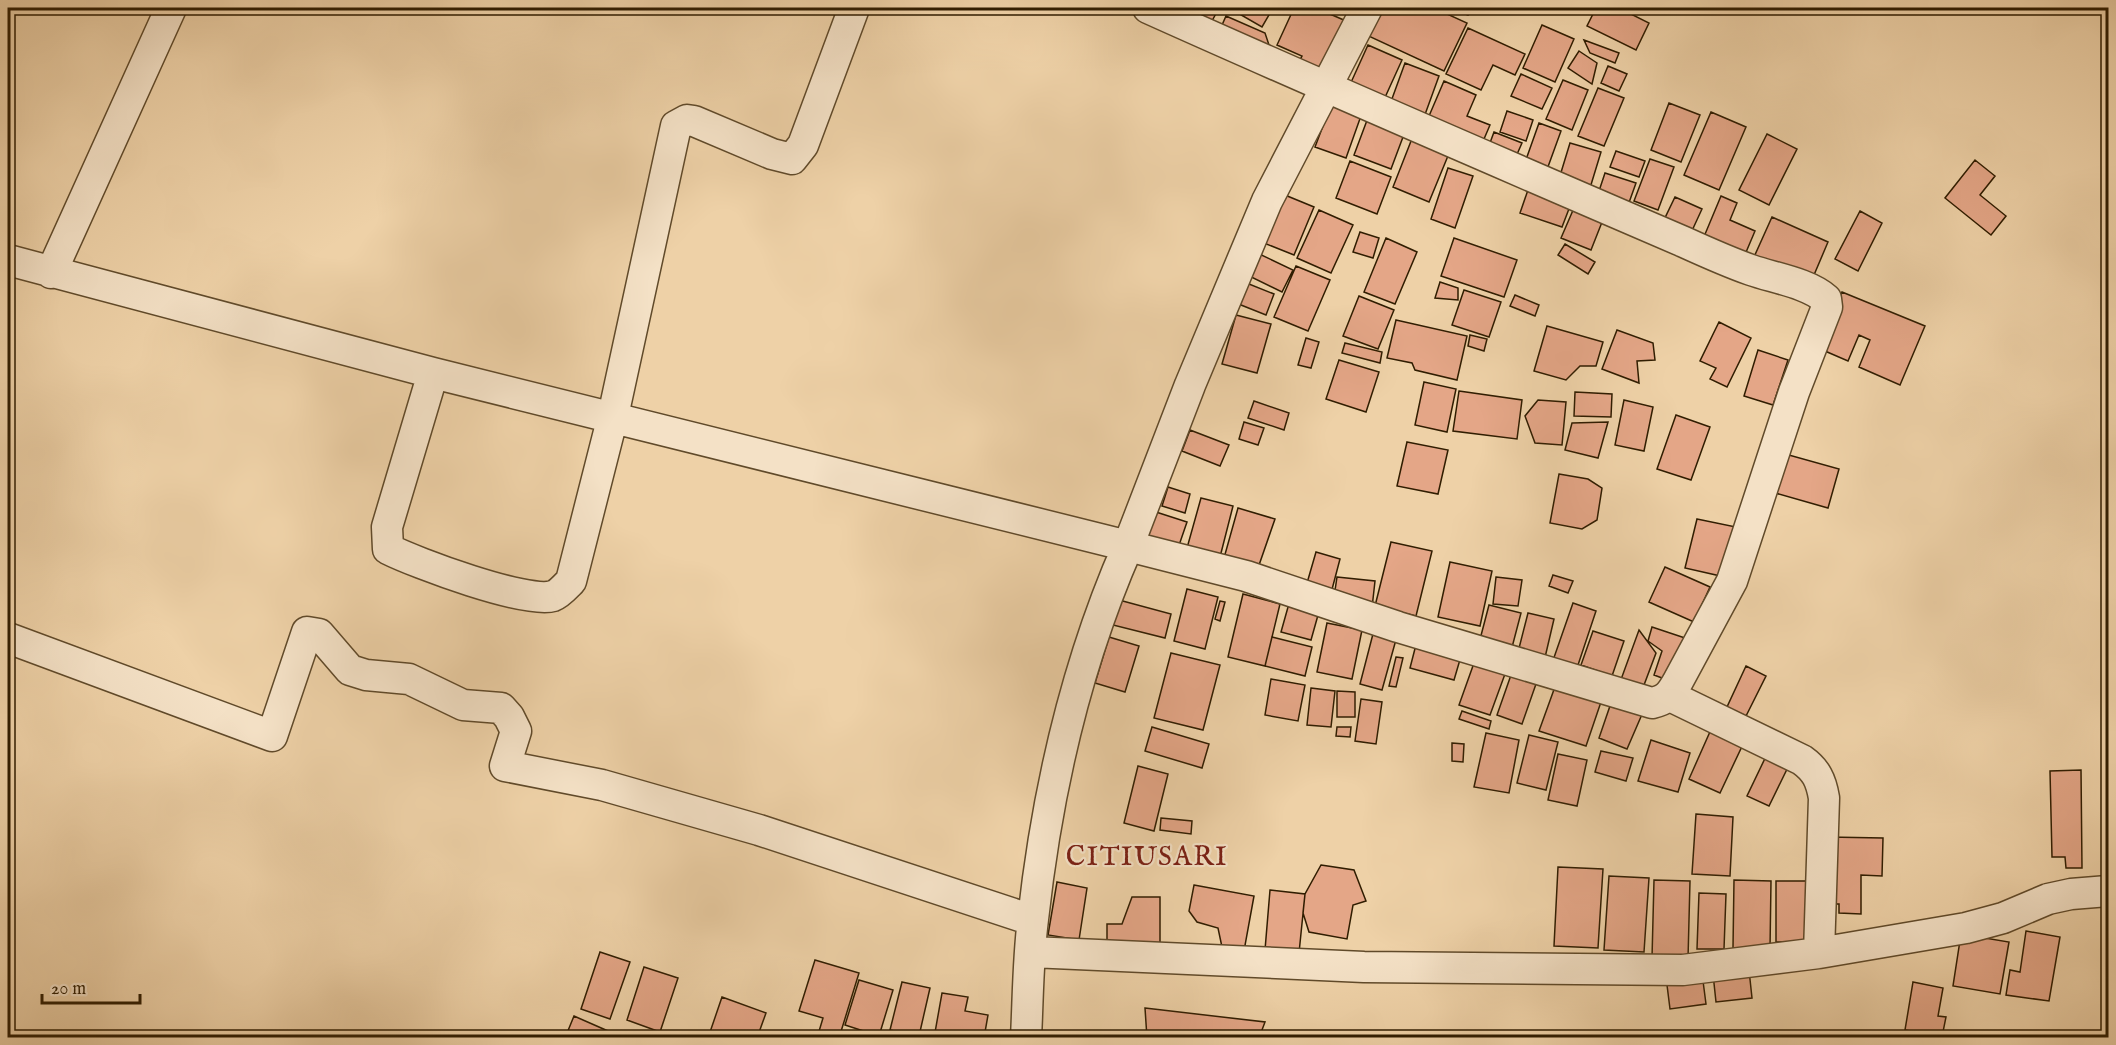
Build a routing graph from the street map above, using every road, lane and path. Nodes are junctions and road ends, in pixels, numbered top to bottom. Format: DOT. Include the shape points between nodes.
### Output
graph roads {
  1 [pos="171,8"];
  2 [pos="854,8"];
  3 [pos="1148,8"];
  4 [pos="1367,8"];
  5 [pos="1328,87"];
  6 [pos="8,261"];
  7 [pos="51,273"];
  8 [pos="433,373"];
  9 [pos="613,416"];
  10 [pos="1128,546"];
  11 [pos="8,638"];
  12 [pos="1670,696"];
  13 [pos="2109,891"];
  14 [pos="1032,920"];
  15 [pos="1031,952"];
  16 [pos="1819,953"];
  17 [pos="1026,1038"];
  1 -- 7 [label="street"];
  2 -- 9 [label="street" via="803,145 792,159 694,121 676,126"];
  3 -- 5 [label="street"];
  4 -- 5 [label="street"];
  5 -- 10 [label="street" via="1267,201"];
  5 -- 12 [label="street" via="1684,243 1809,289 1826,299 1827,307 1794,392 1732,581"];
  6 -- 7 [label="street"];
  7 -- 8 [label="street"];
  8 -- 9 [label="street"];
  8 -- 9 [label="street" via="387,527 388,549 531,598 555,596 571,582"];
  9 -- 10 [label="street"];
  10 -- 12 [label="street" via="1246,576 1398,627 1652,703"];
  10 -- 14 [label="street" via="1091,644 1057,761"];
  11 -- 14 [label="street" via="272,736 307,632 319,634 350,670 409,679 463,705 501,708 516,731 505,766 602,785 748,827"];
  12 -- 16 [label="street" via="1802,760 1819,778 1824,798"];
  13 -- 16 [label="street" via="2048,899 1966,928"];
  14 -- 15 [label="street"];
  15 -- 16 [label="street" via="1364,967 1683,970"];
  15 -- 17 [label="street"];
}
